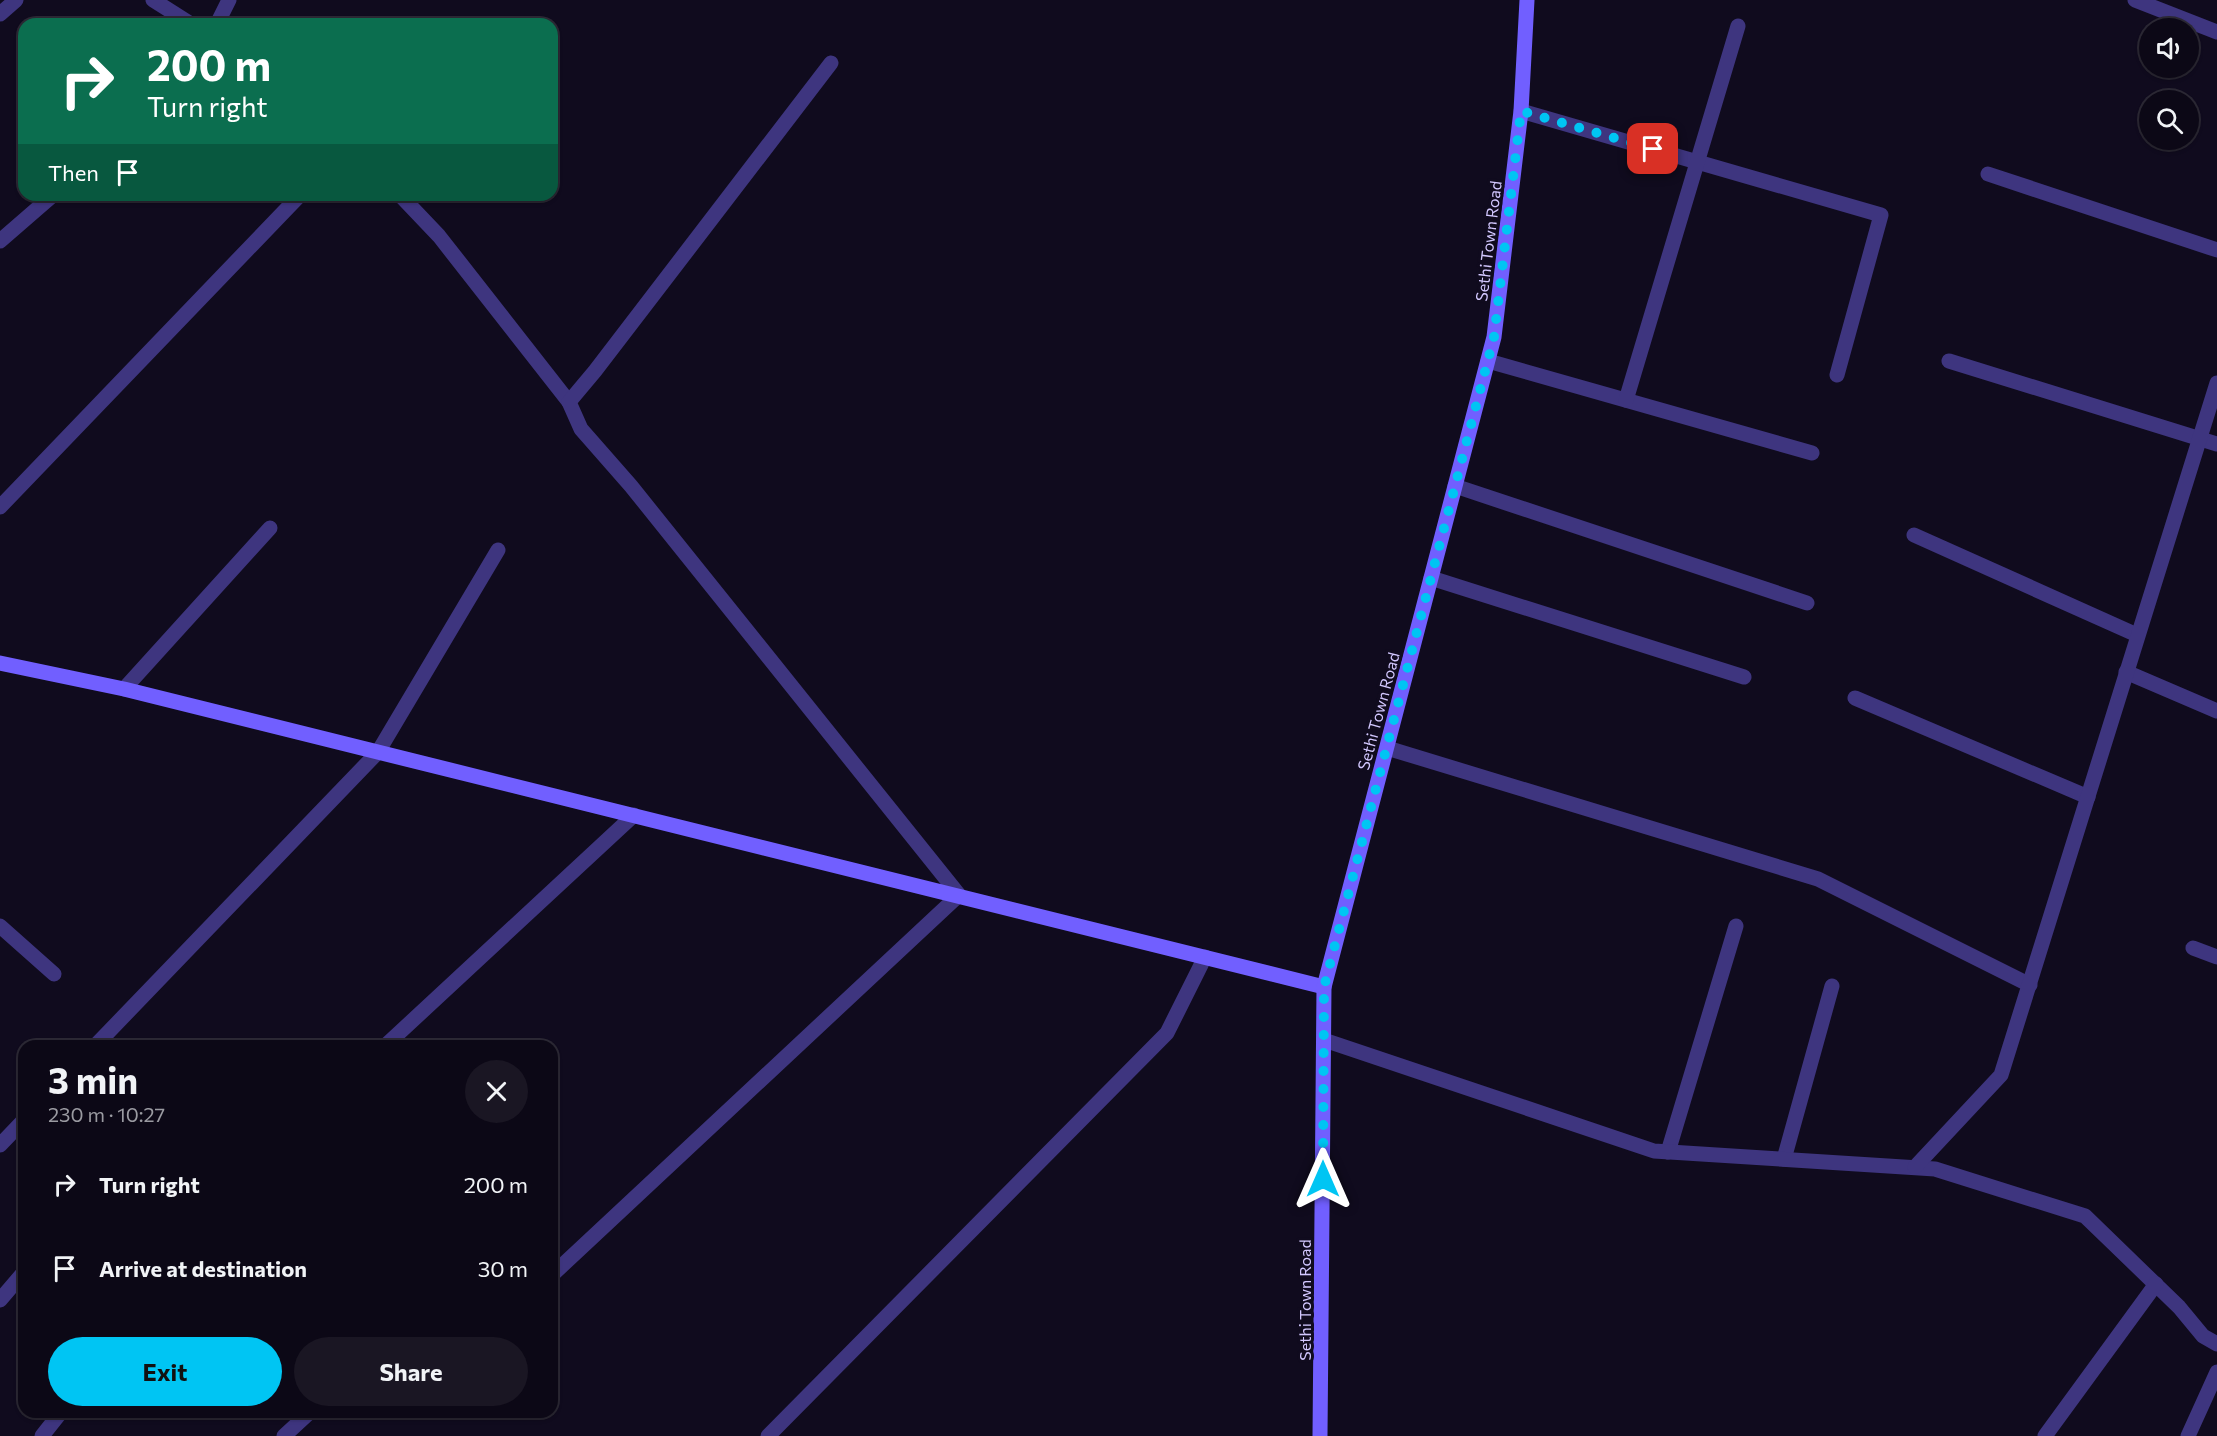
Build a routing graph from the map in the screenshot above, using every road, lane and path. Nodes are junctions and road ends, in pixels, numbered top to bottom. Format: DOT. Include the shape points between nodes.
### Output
graph roads {
  1 [pos="16,0"];
  2 [pos="153,0"];
  3 [pos="229,0"];
  4 [pos="2135,0"];
  5 [pos="1524,1"];
  6 [pos="0,14"];
  7 [pos="182,18"];
  8 [pos="220,18"];
  9 [pos="1738,26"];
  10 [pos="2217,32"];
  11 [pos="831,63"];
  12 [pos="1521,111"];
  13 [pos="1697,162"];
  14 [pos="1988,174"];
  15 [pos="46,201"];
  16 [pos="294,201"];
  17 [pos="406,201"];
  18 [pos="0,242"];
  19 [pos="2217,250"];
  20 [pos="1488,361"];
  21 [pos="1949,361"];
  22 [pos="1837,375"];
  23 [pos="2217,382"];
  24 [pos="1626,400"];
  25 [pos="569,402"];
  26 [pos="2200,439"];
  27 [pos="2217,444"];
  28 [pos="1812,453"];
  29 [pos="1455,486"];
  30 [pos="0,507"];
  31 [pos="270,528"];
  32 [pos="1914,535"];
  33 [pos="498,550"];
  34 [pos="1431,578"];
  35 [pos="1807,603"];
  36 [pos="2137,635"];
  37 [pos="0,663"];
  38 [pos="2126,672"];
  39 [pos="1744,677"];
  40 [pos="124,689"];
  41 [pos="1855,698"];
  42 [pos="2217,711"];
  43 [pos="1387,748"];
  44 [pos="378,752"];
  45 [pos="2088,797"];
  46 [pos="634,815"];
  47 [pos="959,895"];
  48 [pos="0,926"];
  49 [pos="1736,926"];
  50 [pos="2193,948"];
  51 [pos="1205,957"];
  52 [pos="2217,957"];
  53 [pos="54,974"];
  54 [pos="2030,985"];
  55 [pos="1832,986"];
  56 [pos="1324,987"];
  57 [pos="102,1040"];
  58 [pos="391,1040"];
  59 [pos="1324,1040"];
  60 [pos="18,1126"];
  61 [pos="0,1145"];
  62 [pos="1668,1152"];
  63 [pos="1784,1159"];
  64 [pos="1915,1167"];
  65 [pos="558,1269"];
  66 [pos="18,1279"];
  67 [pos="2156,1284"];
  68 [pos="0,1300"];
  69 [pos="2217,1344"];
  70 [pos="2217,1372"];
  71 [pos="56,1418"];
  72 [pos="304,1418"];
  73 [pos="42,1436"];
  74 [pos="284,1436"];
  75 [pos="768,1436"];
  76 [pos="1320,1436"];
  77 [pos="2045,1436"];
  78 [pos="2188,1436"];
  1 -- 6 [label="street"];
  2 -- 7 [label="street"];
  3 -- 8 [label="street"];
  4 -- 10 [label="street"];
  5 -- 12 [label="street, Sethi Town Road"];
  9 -- 13 [label="street"];
  11 -- 25 [label="street"];
  12 -- 13 [label="street"];
  12 -- 20 [label="street, Sethi Town Road"];
  13 -- 22 [label="street" via="1881,215"];
  13 -- 24 [label="street"];
  14 -- 19 [label="street"];
  15 -- 18 [label="street"];
  16 -- 30 [label="street"];
  17 -- 25 [label="street" via="439,236"];
  20 -- 24 [label="street"];
  20 -- 29 [label="street, Sethi Town Road"];
  21 -- 26 [label="street"];
  23 -- 26 [label="street"];
  24 -- 28 [label="street"];
  25 -- 47 [label="street" via="581,429"];
  26 -- 27 [label="street"];
  26 -- 36 [label="street"];
  29 -- 34 [label="street, Sethi Town Road"];
  29 -- 35 [label="street"];
  31 -- 40 [label="street"];
  32 -- 36 [label="street"];
  33 -- 44 [label="street"];
  34 -- 39 [label="street"];
  34 -- 43 [label="street, Sethi Town Road"];
  36 -- 38 [label="street"];
  37 -- 40 [label="street"];
  38 -- 42 [label="street"];
  38 -- 45 [label="street"];
  40 -- 44 [label="street"];
  41 -- 45 [label="street"];
  43 -- 54 [label="street" via="1818,879"];
  43 -- 56 [label="street, Sethi Town Road"];
  44 -- 46 [label="street"];
  44 -- 57 [label="street"];
  45 -- 54 [label="street"];
  46 -- 47 [label="street"];
  46 -- 58 [label="street"];
  47 -- 51 [label="street"];
  47 -- 65 [label="street"];
  48 -- 53 [label="street"];
  49 -- 62 [label="street"];
  50 -- 52 [label="street"];
  51 -- 56 [label="street"];
  51 -- 75 [label="street" via="1167,1033"];
  54 -- 64 [label="street" via="2001,1075"];
  55 -- 63 [label="street"];
  56 -- 59 [label="street, Sethi Town Road"];
  59 -- 62 [label="street" via="1654,1151"];
  59 -- 76 [label="street, Sethi Town Road"];
  60 -- 61 [label="street"];
  62 -- 63 [label="street"];
  63 -- 64 [label="street"];
  64 -- 67 [label="street" via="1935,1168 2085,1216"];
  66 -- 68 [label="street"];
  67 -- 69 [label="street" via="2203,1336"];
  67 -- 77 [label="street"];
  70 -- 78 [label="street"];
  71 -- 73 [label="street"];
  72 -- 74 [label="street"];
}
